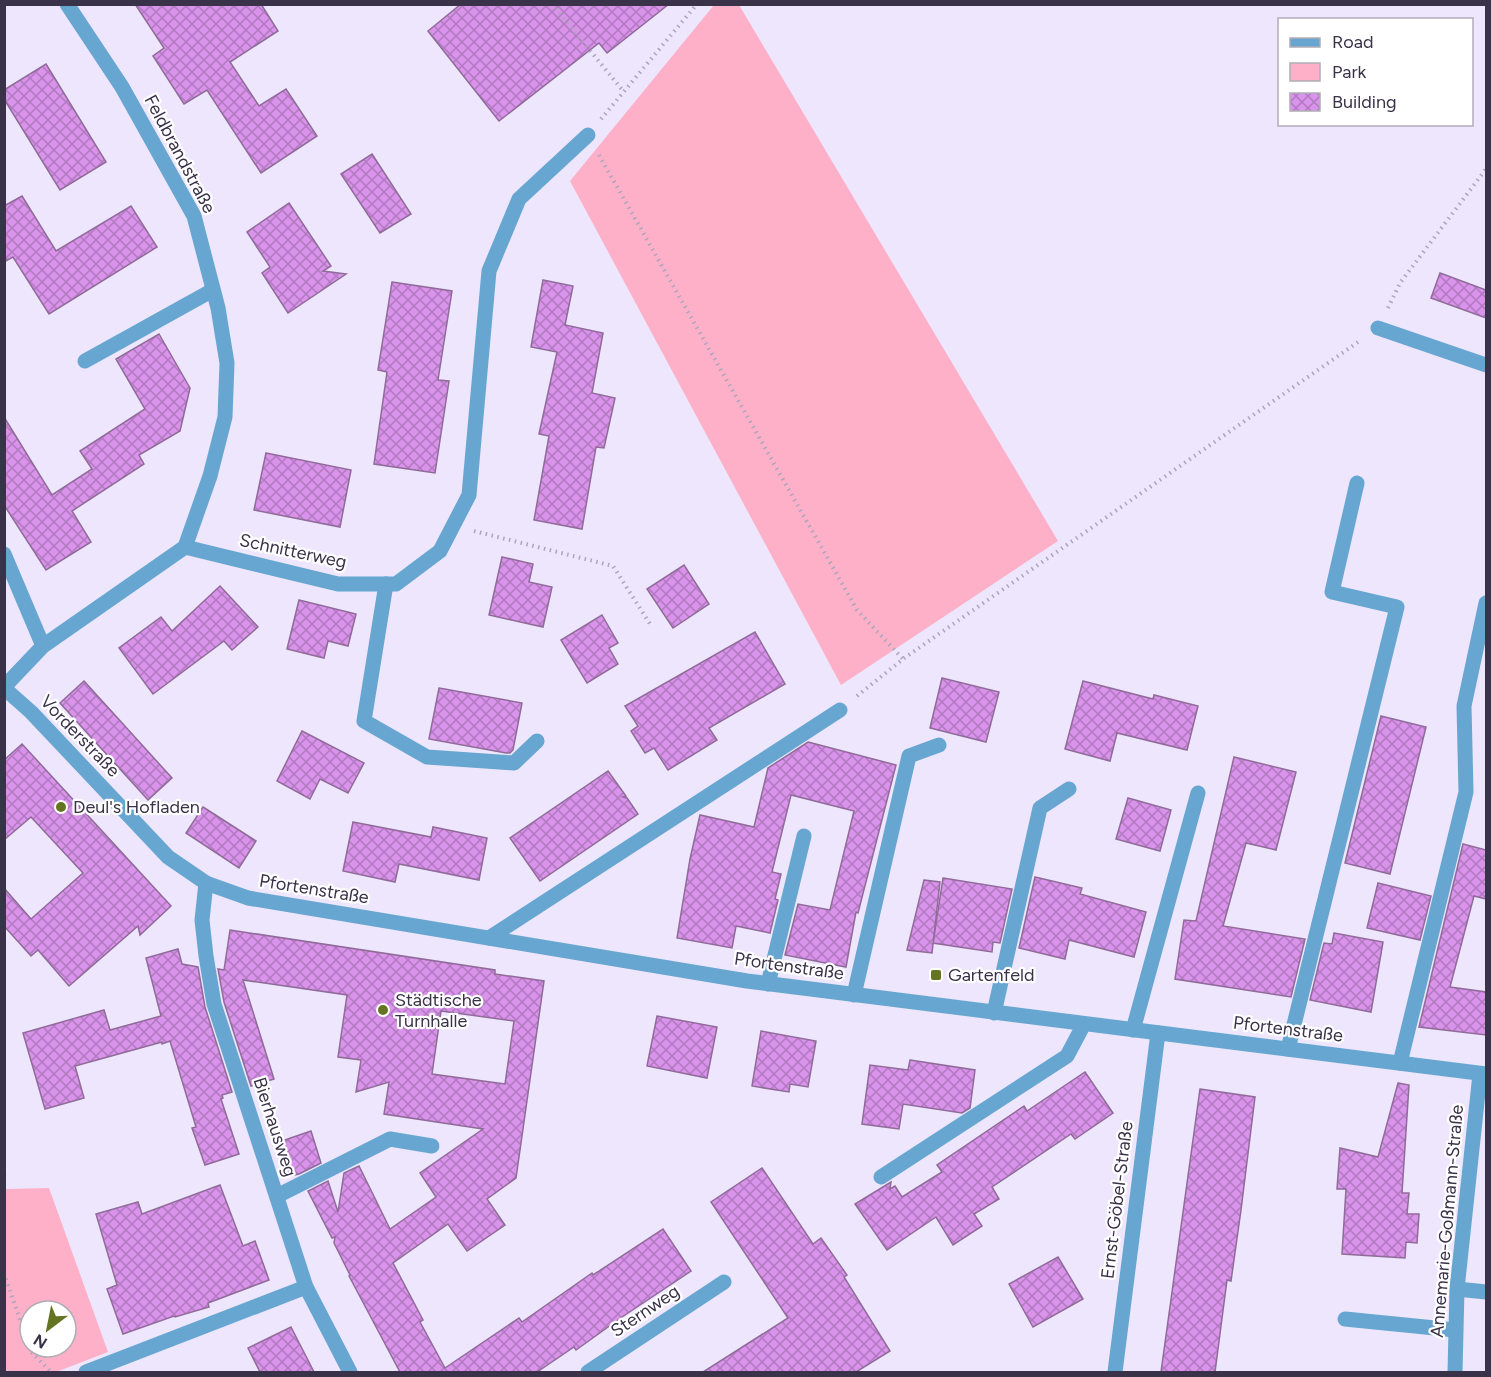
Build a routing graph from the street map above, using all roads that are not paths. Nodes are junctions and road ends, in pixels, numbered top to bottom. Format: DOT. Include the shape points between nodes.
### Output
graph roads {
  1 [pos="67,4"];
  2 [pos="588,135"];
  3 [pos="213,290"];
  4 [pos="1378,328"];
  5 [pos="85,361"];
  6 [pos="1486,365"];
  7 [pos="1357,483"];
  8 [pos="184,547"];
  9 [pos="4,554"];
  10 [pos="386,584"];
  11 [pos="1486,603"];
  12 [pos="43,646"];
  13 [pos="4,688"];
  14 [pos="840,710"];
  15 [pos="537,741"];
  16 [pos="939,745"];
  17 [pos="1069,789"];
  18 [pos="1198,793"];
  19 [pos="804,836"];
  20 [pos="206,883"];
  21 [pos="489,938"];
  22 [pos="768,984"];
  23 [pos="854,995"];
  24 [pos="994,1013"];
  25 [pos="1084,1024"];
  26 [pos="1133,1030"];
  27 [pos="1158,1032"];
  28 [pos="1288,1049"];
  29 [pos="1400,1063"];
  30 [pos="1483,1074"];
  31 [pos="432,1146"];
  32 [pos="881,1178"];
  33 [pos="277,1196"];
  34 [pos="724,1282"];
  35 [pos="306,1287"];
  36 [pos="1457,1289"];
  37 [pos="1486,1292"];
  38 [pos="1345,1319"];
  39 [pos="1455,1330"];
  40 [pos="86,1372"];
  41 [pos="350,1372"];
  42 [pos="588,1372"];
  43 [pos="1115,1372"];
  44 [pos="1455,1372"];
  1 -- 3 [label="street, Feldbrandstraße" via="122,87 194,216"];
  2 -- 10 [label="street, Schnitterweg" via="519,199 489,271 470,495 440,551 396,584"];
  3 -- 5 [label="street"];
  3 -- 8 [label="street, Feldbrandstraße" via="227,363 225,417 210,476"];
  4 -- 6 [label="street"];
  7 -- 28 [label="street" via="1332,592 1396,607"];
  8 -- 10 [label="street, Schnitterweg" via="338,584"];
  8 -- 12 [label="street"];
  9 -- 12 [label="street"];
  10 -- 15 [label="street" via="364,722 427,757 514,763"];
  11 -- 29 [label="street" via="1464,706 1466,792"];
  12 -- 13 [label="street"];
  13 -- 20 [label="street, Vorderstraße" via="168,857"];
  14 -- 21 [label="street"];
  16 -- 23 [label="street" via="909,756"];
  17 -- 24 [label="street" via="1040,808"];
  18 -- 26 [label="street"];
  19 -- 22 [label="street"];
  20 -- 21 [label="street, Pfortenstraße" via="248,898"];
  20 -- 33 [label="street, Bierhausweg" via="202,920 214,1004"];
  21 -- 22 [label="street, Pfortenstraße"];
  22 -- 23 [label="street, Pfortenstraße"];
  23 -- 24 [label="street, Pfortenstraße"];
  24 -- 25 [label="street, Pfortenstraße"];
  25 -- 26 [label="street, Pfortenstraße"];
  25 -- 32 [label="street" via="1067,1056"];
  26 -- 27 [label="street, Pfortenstraße"];
  27 -- 28 [label="street, Pfortenstraße"];
  27 -- 43 [label="street, Ernst-Göbel-Straße"];
  28 -- 29 [label="street, Pfortenstraße"];
  29 -- 30 [label="street, Pfortenstraße"];
  30 -- 36 [label="street, Annemarie-Goßmann-Straße"];
  31 -- 33 [label="street" via="390,1139"];
  33 -- 35 [label="street, Bierhausweg"];
  34 -- 42 [label="street, Sternweg"];
  35 -- 40 [label="street"];
  35 -- 41 [label="street, Bierhausweg"];
  36 -- 37 [label="street"];
  36 -- 39 [label="street, Annemarie-Goßmann-Straße"];
  38 -- 39 [label="street"];
  39 -- 44 [label="street, Annemarie-Goßmann-Straße"];
}
